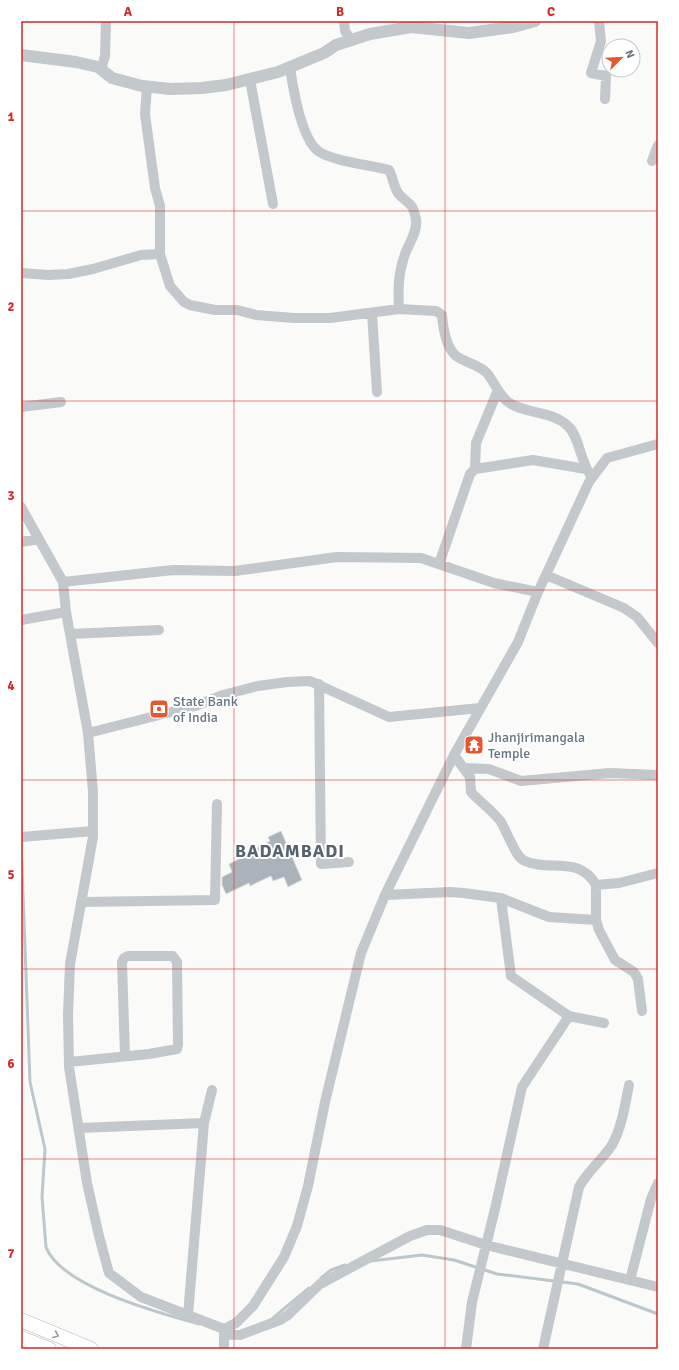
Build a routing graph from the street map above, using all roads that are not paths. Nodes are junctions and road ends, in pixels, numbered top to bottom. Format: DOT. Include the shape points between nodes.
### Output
graph roads {
  1 [pos="106,21"];
  2 [pos="344,21"];
  3 [pos="535,21"];
  4 [pos="599,21"];
  5 [pos="430,25"];
  6 [pos="351,40"];
  7 [pos="21,55"];
  8 [pos="290,68"];
  9 [pos="101,70"];
  10 [pos="250,80"];
  11 [pos="147,87"];
  12 [pos="605,99"];
  13 [pos="658,145"];
  14 [pos="652,161"];
  15 [pos="273,204"];
  16 [pos="160,254"];
  17 [pos="21,273"];
  18 [pos="399,309"];
  19 [pos="372,313"];
  20 [pos="498,390"];
  21 [pos="377,392"];
  22 [pos="61,402"];
  23 [pos="21,407"];
  24 [pos="658,444"];
  25 [pos="475,468"];
  26 [pos="589,473"];
  27 [pos="21,507"];
  28 [pos="39,539"];
  29 [pos="21,542"];
  30 [pos="439,564"];
  31 [pos="546,575"];
  32 [pos="63,582"];
  33 [pos="538,592"];
  34 [pos="66,612"];
  35 [pos="21,620"];
  36 [pos="159,630"];
  37 [pos="70,634"];
  38 [pos="658,643"];
  39 [pos="319,684"];
  40 [pos="480,708"];
  41 [pos="88,733"];
  42 [pos="454,755"];
  43 [pos="464,768"];
  44 [pos="657,775"];
  45 [pos="216,804"];
  46 [pos="93,831"];
  47 [pos="21,837"];
  48 [pos="349,862"];
  49 [pos="658,873"];
  50 [pos="596,885"];
  51 [pos="385,895"];
  52 [pos="501,898"];
  53 [pos="81,902"];
  54 [pos="596,920"];
  55 [pos="642,1011"];
  56 [pos="569,1016"];
  57 [pos="604,1023"];
  58 [pos="125,1056"];
  59 [pos="69,1062"];
  60 [pos="629,1085"];
  61 [pos="212,1090"];
  62 [pos="204,1123"];
  63 [pos="80,1128"];
  64 [pos="658,1183"];
  65 [pos="486,1245"];
  66 [pos="561,1263"];
  67 [pos="630,1280"];
  68 [pos="658,1287"];
  69 [pos="188,1315"];
  70 [pos="21,1320"];
  71 [pos="224,1332"];
  72 [pos="21,1338"];
  73 [pos="49,1349"];
  74 [pos="90,1349"];
  75 [pos="224,1349"];
  76 [pos="466,1349"];
  77 [pos="543,1349"];
  1 -- 9 [label="street" via="105,56"];
  2 -- 6 [label="street" via="345,31"];
  3 -- 5 [label="street" via="469,33"];
  4 -- 12 [label="street" via="601,41 591,73 606,76"];
  5 -- 6 [label="street" via="399,28"];
  6 -- 8 [label="street"];
  7 -- 9 [label="street" via="76,62"];
  8 -- 10 [label="street"];
  8 -- 18 [label="street" via="294,98 310,141 318,151 334,158 389,170 399,194 414,208 417,222 398,280"];
  9 -- 11 [label="street" via="122,82"];
  10 -- 11 [label="street" via="202,88"];
  10 -- 15 [label="street"];
  11 -- 16 [label="street" via="145,114 155,188 160,206"];
  13 -- 14 [label="street"];
  16 -- 17 [label="street" via="141,255 93,270 68,274"];
  16 -- 19 [label="street" via="170,286 190,305 215,310 243,311 256,316 294,318 330,318"];
  18 -- 19 [label="street"];
  18 -- 20 [label="street" via="436,311 442,315 445,335 456,356 471,362 486,373"];
  19 -- 21 [label="street"];
  20 -- 25 [label="street" via="476,443"];
  20 -- 26 [label="street" via="511,404 558,419 569,427"];
  22 -- 23 [label="street"];
  24 -- 26 [label="street" via="607,458"];
  25 -- 26 [label="street" via="533,460"];
  25 -- 30 [label="street" via="470,474"];
  26 -- 31 [label="street"];
  27 -- 28 [label="street"];
  28 -- 29 [label="street"];
  28 -- 32 [label="street"];
  30 -- 32 [label="street" via="421,558 337,557 235,571 173,570"];
  30 -- 33 [label="street" via="494,582"];
  31 -- 33 [label="street"];
  31 -- 38 [label="street" via="624,608 637,617"];
  32 -- 34 [label="street"];
  33 -- 40 [label="street" via="518,642"];
  34 -- 35 [label="street"];
  34 -- 37 [label="street"];
  36 -- 37 [label="street"];
  37 -- 41 [label="street"];
  39 -- 40 [label="street" via="389,717"];
  39 -- 41 [label="street" via="310,681 258,686 181,710"];
  39 -- 48 [label="street" via="321,864"];
  40 -- 42 [label="street"];
  41 -- 46 [label="street"];
  42 -- 43 [label="street"];
  42 -- 51 [label="street"];
  43 -- 44 [label="street" via="489,769 521,781 610,773"];
  43 -- 50 [label="street" via="470,777 471,792 501,822 522,860 532,864 579,869 591,876"];
  45 -- 53 [label="street" via="216,900"];
  46 -- 47 [label="street"];
  46 -- 53 [label="street"];
  49 -- 50 [label="street" via="619,883"];
  50 -- 54 [label="street"];
  51 -- 52 [label="street" via="450,892"];
  51 -- 71 [label="street" via="361,952 297,1226 284,1257 253,1306"];
  52 -- 54 [label="street" via="549,917"];
  52 -- 56 [label="street" via="511,976"];
  53 -- 59 [label="street" via="70,964"];
  54 -- 55 [label="street" via="615,960 634,972 638,979"];
  56 -- 57 [label="street"];
  56 -- 65 [label="street" via="522,1087"];
  58 -- 58 [label="street" via="122,962 128,956 173,956 177,962 176,1049"];
  58 -- 59 [label="street"];
  59 -- 63 [label="street"];
  60 -- 66 [label="street" via="620,1125 612,1144 579,1187"];
  61 -- 62 [label="street"];
  62 -- 63 [label="street"];
  62 -- 69 [label="street"];
  63 -- 69 [label="street" via="87,1184 109,1273 141,1297"];
  64 -- 67 [label="street" via="651,1199"];
  65 -- 66 [label="street"];
  65 -- 71 [label="street" via="440,1230 427,1230 410,1236 320,1284 280,1320 240,1335"];
  65 -- 76 [label="street" via="472,1302"];
  66 -- 67 [label="street"];
  66 -- 77 [label="street"];
  67 -- 68 [label="street"];
  69 -- 71 [label="street"];
  70 -- 74 [label="main road, one-way"];
  71 -- 75 [label="street"];
  72 -- 73 [label="main road"];
}
